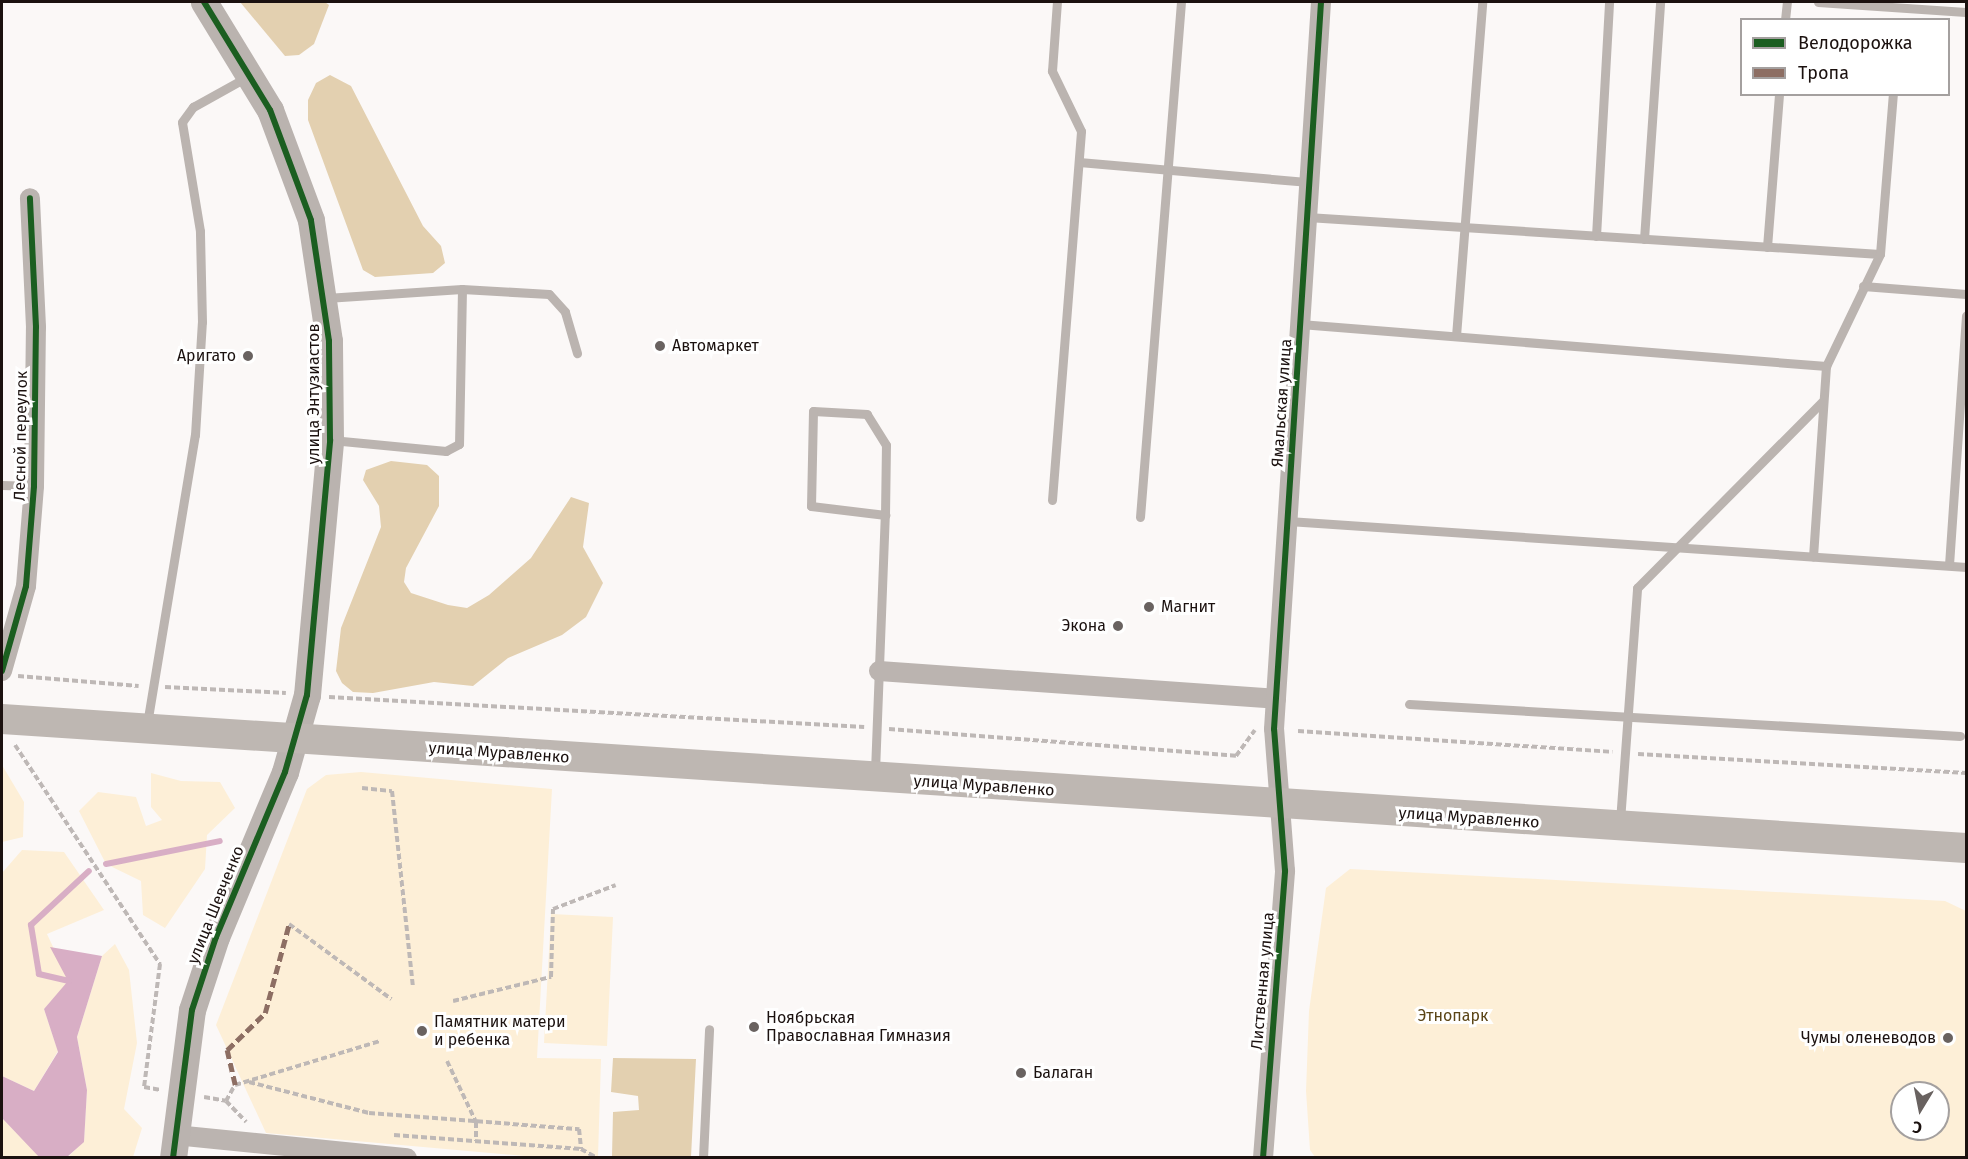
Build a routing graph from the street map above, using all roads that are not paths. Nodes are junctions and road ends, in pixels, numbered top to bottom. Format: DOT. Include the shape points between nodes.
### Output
graph roads {
  1 [pos="204,2"];
  2 [pos="1057,2"];
  3 [pos="1180,2"];
  4 [pos="1321,2"];
  5 [pos="1482,2"];
  6 [pos="1609,2"];
  7 [pos="1660,2"];
  8 [pos="1787,2"];
  9 [pos="1818,2"];
  10 [pos="1900,7"];
  11 [pos="1966,12"];
  12 [pos="1785,18"];
  13 [pos="1899,18"];
  14 [pos="252,74"];
  15 [pos="1779,96"];
  16 [pos="1893,96"];
  17 [pos="1079,162"];
  18 [pos="1168,169"];
  19 [pos="1309,182"];
  20 [pos="30,198"];
  21 [pos="1307,217"];
  22 [pos="1465,228"];
  23 [pos="1596,236"];
  24 [pos="1644,239"];
  25 [pos="1767,247"];
  26 [pos="1880,254"];
  27 [pos="1863,286"];
  28 [pos="462,289"];
  29 [pos="1966,294"];
  30 [pos="325,298"];
  31 [pos="1966,316"];
  32 [pos="1300,324"];
  33 [pos="1456,336"];
  34 [pos="577,353"];
  35 [pos="1826,366"];
  36 [pos="1822,402"];
  37 [pos="330,440"];
  38 [pos="2,485"];
  39 [pos="34,486"];
  40 [pos="1052,500"];
  41 [pos="885,515"];
  42 [pos="1140,517"];
  43 [pos="1288,521"];
  44 [pos="1677,548"];
  45 [pos="1813,557"];
  46 [pos="1949,566"];
  47 [pos="1966,567"];
  48 [pos="879,671"];
  49 [pos="7,673"];
  50 [pos="1276,699"];
  51 [pos="1409,704"];
  52 [pos="1628,716"];
  53 [pos="146,729"];
  54 [pos="8,732"];
  55 [pos="1960,736"];
  56 [pos="296,739"];
  57 [pos="875,778"];
  58 [pos="1278,806"];
  59 [pos="1619,827"];
  60 [pos="1966,848"];
  61 [pos="709,1029"];
  62 [pos="174,1146"];
  63 [pos="407,1158"];
  64 [pos="703,1158"];
  65 [pos="1263,1158"];
  1 -- 14 [label="street, улица Энтузиастов"];
  2 -- 17 [label="lane" via="1052,71 1081,131"];
  3 -- 18 [label="lane"];
  4 -- 19 [label="street, Ямальская улица"];
  5 -- 22 [label="lane"];
  6 -- 23 [label="lane"];
  7 -- 24 [label="lane"];
  8 -- 12 [label="lane"];
  9 -- 10 [label="lane"];
  10 -- 11 [label="lane"];
  10 -- 13 [label="lane"];
  14 -- 30 [label="street, улица Энтузиастов" via="301,190"];
  14 -- 53 [label="lane" via="193,107 182,122 200,231 202,322 195,435"];
  15 -- 25 [label="lane"];
  16 -- 26 [label="lane"];
  17 -- 18 [label="lane"];
  17 -- 40 [label="lane"];
  18 -- 19 [label="lane"];
  18 -- 42 [label="lane"];
  19 -- 21 [label="street, Ямальская улица"];
  20 -- 39 [label="street, Лесной переулок"];
  21 -- 22 [label="lane"];
  21 -- 32 [label="street, Ямальская улица"];
  22 -- 23 [label="lane"];
  22 -- 33 [label="lane"];
  23 -- 24 [label="lane"];
  24 -- 25 [label="lane"];
  25 -- 26 [label="lane"];
  26 -- 27 [label="lane"];
  27 -- 29 [label="lane"];
  27 -- 35 [label="lane"];
  28 -- 30 [label="lane"];
  28 -- 34 [label="lane" via="549,294 565,312"];
  28 -- 37 [label="lane" via="459,444 446,451"];
  30 -- 37 [label="street, улица Энтузиастов"];
  31 -- 46 [label="lane"];
  32 -- 33 [label="lane"];
  32 -- 43 [label="street, Ямальская улица"];
  33 -- 35 [label="lane"];
  35 -- 36 [label="lane"];
  36 -- 44 [label="lane"];
  36 -- 45 [label="lane"];
  37 -- 56 [label="street, улица Энтузиастов" via="307,696"];
  38 -- 39 [label="lane"];
  39 -- 49 [label="street, Лесной переулок" via="26,586"];
  41 -- 41 [label="lane" via="811,506 813,411 867,414 886,445"];
  41 -- 48 [label="lane"];
  43 -- 44 [label="lane"];
  43 -- 50 [label="street, Ямальская улица"];
  44 -- 45 [label="lane"];
  44 -- 52 [label="lane" via="1637,588"];
  45 -- 46 [label="lane"];
  46 -- 47 [label="lane"];
  48 -- 50 [label="street"];
  48 -- 57 [label="lane"];
  50 -- 58 [label="street, Ямальская улица"];
  51 -- 52 [label="lane"];
  52 -- 55 [label="lane"];
  52 -- 59 [label="lane"];
  53 -- 54 [label="main road, улица Муравленко"];
  53 -- 56 [label="main road, улица Муравленко"];
  56 -- 57 [label="main road, улица Муравленко"];
  56 -- 62 [label="street, улица Шевченко" via="206,964 192,1010"];
  57 -- 58 [label="main road, улица Муравленко"];
  58 -- 59 [label="main road, улица Муравленко"];
  58 -- 65 [label="street, Лиственная улица" via="1285,871"];
  59 -- 60 [label="main road, улица Муравленко"];
  61 -- 64 [label="lane"];
  62 -- 63 [label="street"];
}
